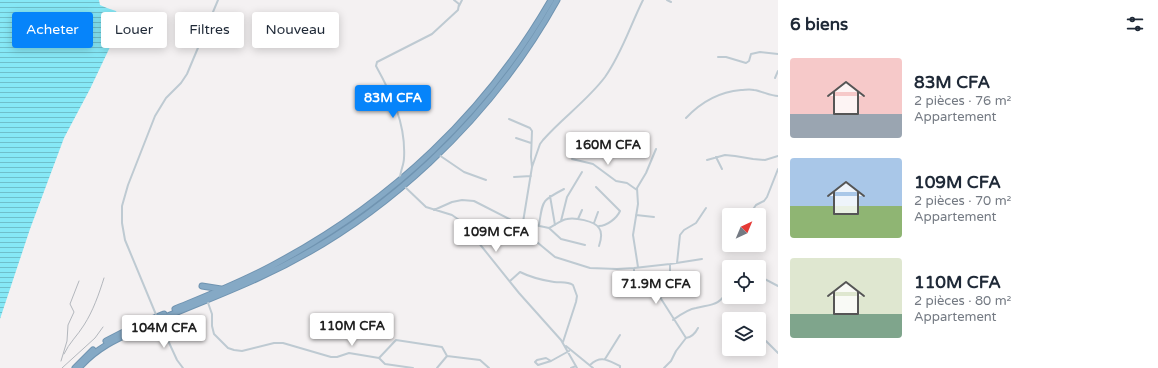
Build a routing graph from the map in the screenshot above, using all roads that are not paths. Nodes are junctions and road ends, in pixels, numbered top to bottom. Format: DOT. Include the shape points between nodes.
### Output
graph roads {
  1 [pos="218,0"];
  2 [pos="454,0"];
  3 [pos="462,0"];
  4 [pos="551,0"];
  5 [pos="557,0"];
  6 [pos="643,0"];
  7 [pos="667,0"];
  8 [pos="670,2"];
  9 [pos="458,10"];
  10 [pos="778,54"];
  11 [pos="718,57"];
  12 [pos="778,71"];
  13 [pos="775,78"];
  14 [pos="778,96"];
  15 [pos="686,118"];
  16 [pos="509,120"];
  17 [pos="516,138"];
  18 [pos="531,142"];
  19 [pos="656,149"];
  20 [pos="438,154"];
  21 [pos="778,156"];
  22 [pos="716,157"];
  23 [pos="572,159"];
  24 [pos="707,160"];
  25 [pos="532,167"];
  26 [pos="722,169"];
  27 [pos="778,169"];
  28 [pos="582,172"];
  29 [pos="531,176"];
  30 [pos="514,177"];
  31 [pos="400,180"];
  32 [pos="486,180"];
  33 [pos="404,186"];
  34 [pos="596,187"];
  35 [pos="564,189"];
  36 [pos="637,190"];
  37 [pos="550,196"];
  38 [pos="706,208"];
  39 [pos="754,208"];
  40 [pos="433,210"];
  41 [pos="582,210"];
  42 [pos="598,212"];
  43 [pos="636,215"];
  44 [pos="654,217"];
  45 [pos="578,219"];
  46 [pos="561,221"];
  47 [pos="522,222"];
  48 [pos="594,224"];
  49 [pos="539,225"];
  50 [pos="555,225"];
  51 [pos="599,226"];
  52 [pos="549,228"];
  53 [pos="585,245"];
  54 [pos="599,246"];
  55 [pos="702,259"];
  56 [pos="677,263"];
  57 [pos="670,264"];
  58 [pos="638,267"];
  59 [pos="634,268"];
  60 [pos="766,280"];
  61 [pos="510,281"];
  62 [pos="202,286"];
  63 [pos="778,286"];
  64 [pos="222,289"];
  65 [pos="630,292"];
  66 [pos="207,298"];
  67 [pos="722,299"];
  68 [pos="158,319"];
  69 [pos="673,320"];
  70 [pos="698,328"];
  71 [pos="620,334"];
  72 [pos="686,338"];
  73 [pos="766,341"];
  74 [pos="563,342"];
  75 [pos="566,345"];
  76 [pos="569,351"];
  77 [pos="778,353"];
  78 [pos="448,356"];
  79 [pos="379,358"];
  80 [pos="605,359"];
  81 [pos="551,361"];
  82 [pos="590,366"];
  83 [pos="577,367"];
  84 [pos="74,368"];
  85 [pos="79,368"];
  86 [pos="183,368"];
  87 [pos="413,368"];
  88 [pos="437,368"];
  89 [pos="489,368"];
  90 [pos="571,368"];
  91 [pos="593,368"];
  92 [pos="620,368"];
  93 [pos="664,368"];
  1 -- 68 [label="street" via="188,74 154,116 122,206 125,240"];
  2 -- 9 [label="street" via="459,4"];
  3 -- 9 [label="street"];
  4 -- 31 [label="highway" via="517,53 482,99 429,155"];
  5 -- 20 [label="highway" via="517,64"];
  6 -- 25 [label="street" via="611,68 594,90 543,140"];
  7 -- 8 [label="street"];
  9 -- 31 [label="street" via="432,34 377,62 376,66 397,108 404,134 404,158"];
  10 -- 11 [label="street" via="751,54 746,63"];
  12 -- 13 [label="street"];
  14 -- 15 [label="street" via="753,90 729,91 705,102"];
  16 -- 18 [label="street" via="531,129"];
  17 -- 18 [label="street"];
  18 -- 25 [label="street"];
  19 -- 36 [label="street"];
  20 -- 32 [label="street" via="464,172"];
  20 -- 33 [label="highway"];
  21 -- 22 [label="street" via="765,160 735,156"];
  22 -- 24 [label="street"];
  22 -- 26 [label="street"];
  23 -- 36 [label="street" via="593,164 616,181 627,183"];
  25 -- 29 [label="street"];
  27 -- 39 [label="street" via="767,197"];
  28 -- 46 [label="street" via="567,197"];
  29 -- 30 [label="street"];
  29 -- 47 [label="street"];
  31 -- 33 [label="street"];
  31 -- 64 [label="highway" via="371,205 311,244 276,264"];
  33 -- 40 [label="street" via="426,207"];
  33 -- 66 [label="highway" via="354,224 312,250 260,278"];
  34 -- 51 [label="street" via="620,211 613,220"];
  35 -- 37 [label="street"];
  36 -- 43 [label="street"];
  37 -- 49 [label="street" via="544,203"];
  37 -- 50 [label="street"];
  38 -- 56 [label="street" via="696,222 680,235"];
  40 -- 47 [label="street" via="452,202 474,201 505,217"];
  40 -- 61 [label="street" via="452,215 462,222"];
  41 -- 45 [label="street"];
  42 -- 48 [label="street"];
  43 -- 44 [label="street"];
  43 -- 58 [label="street" via="634,244"];
  45 -- 46 [label="street"];
  45 -- 48 [label="street"];
  46 -- 50 [label="street"];
  47 -- 49 [label="street"];
  47 -- 59 [label="street" via="532,238 555,257 594,268"];
  48 -- 51 [label="street"];
  49 -- 52 [label="street"];
  50 -- 52 [label="street"];
  51 -- 54 [label="street" via="602,238"];
  52 -- 53 [label="street" via="561,238"];
  55 -- 56 [label="street"];
  56 -- 57 [label="street"];
  57 -- 58 [label="street"];
  57 -- 69 [label="street" via="670,275 658,290 658,294"];
  58 -- 59 [label="street"];
  59 -- 65 [label="street" via="634,284"];
  60 -- 63 [label="street"];
  61 -- 74 [label="street"];
  61 -- 74 [label="street" via="520,272 534,278 573,285 577,296 576,302"];
  62 -- 64 [label="highway"];
  64 -- 66 [label="highway"];
  66 -- 68 [label="highway"];
  66 -- 79 [label="street" via="214,334 234,350 279,343 334,358 349,353"];
  67 -- 69 [label="street" via="685,312"];
  68 -- 84 [label="highway" via="137,325 102,343"];
  68 -- 85 [label="highway" via="107,344"];
  68 -- 86 [label="street"];
  69 -- 72 [label="street"];
  70 -- 72 [label="street" via="695,334"];
  71 -- 80 [label="street"];
  72 -- 93 [label="street" via="672,361"];
  73 -- 77 [label="street"];
  74 -- 75 [label="street"];
  75 -- 76 [label="street"];
  75 -- 82 [label="street"];
  76 -- 81 [label="street"];
  76 -- 83 [label="street"];
  78 -- 79 [label="street" via="442,347 396,340"];
  78 -- 88 [label="street"];
  78 -- 89 [label="street" via="480,360"];
  79 -- 87 [label="street" via="386,364"];
  80 -- 82 [label="street" via="595,361"];
  80 -- 92 [label="street"];
  81 -- 81 [label="street" via="538,365 536,362 546,358"];
  82 -- 91 [label="street"];
  83 -- 90 [label="street"];
}
